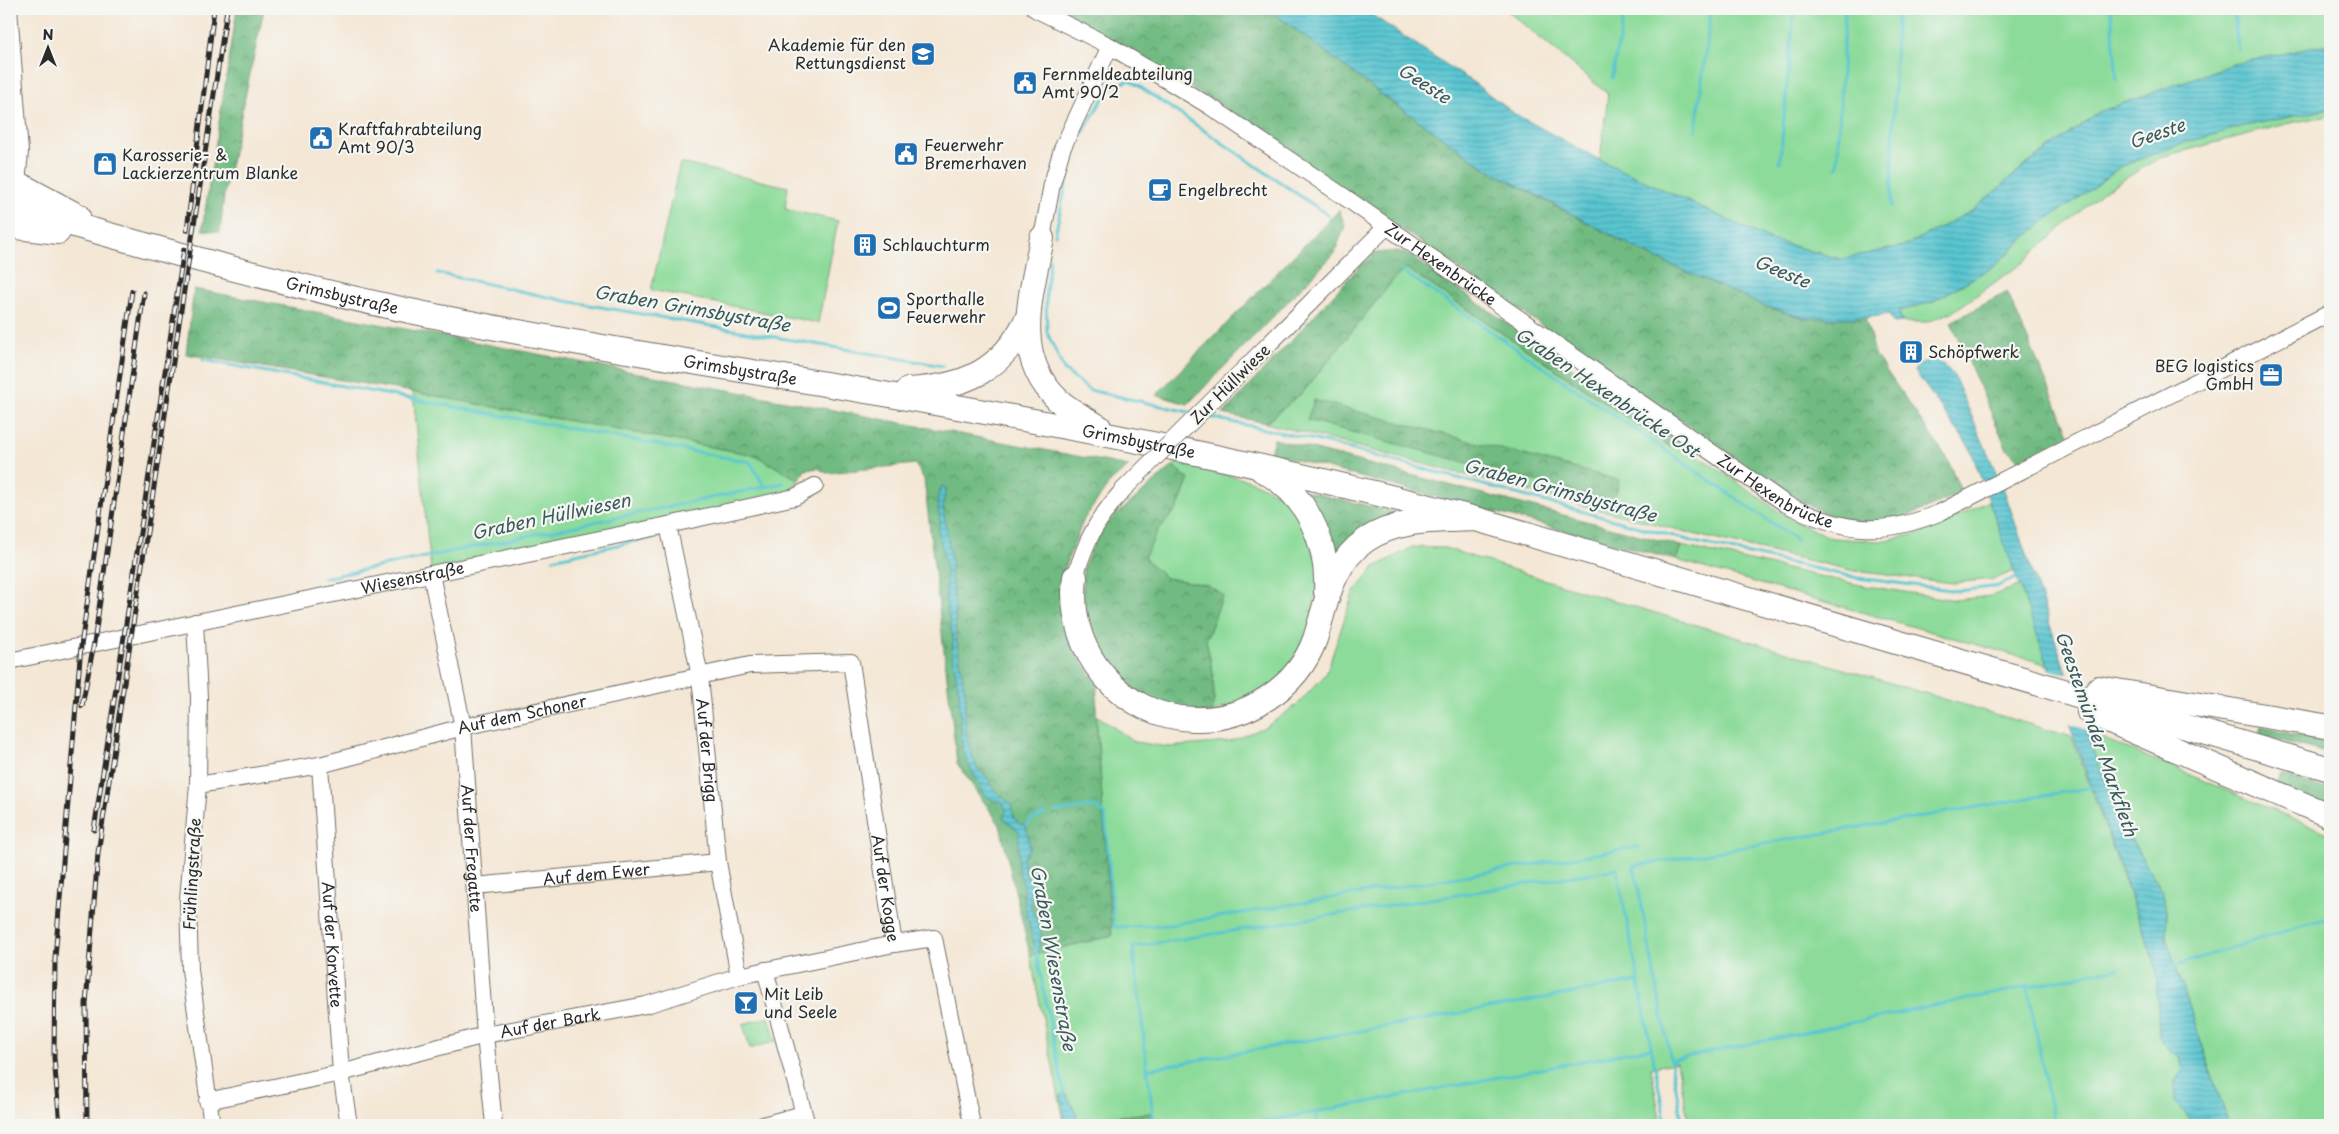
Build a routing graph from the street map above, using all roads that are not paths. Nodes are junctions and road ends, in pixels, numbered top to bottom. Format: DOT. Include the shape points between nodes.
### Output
graph roads {
  1 [pos="9,9"];
  2 [pos="1035,9"];
  3 [pos="1110,46"];
  4 [pos="13,181"];
  5 [pos="9,206"];
  6 [pos="9,226"];
  7 [pos="1386,227"];
  8 [pos="1042,238"];
  9 [pos="122,239"];
  10 [pos="2330,313"];
  11 [pos="1027,319"];
  12 [pos="875,392"];
  13 [pos="1114,435"];
  14 [pos="1251,464"];
  15 [pos="815,486"];
  16 [pos="1476,520"];
  17 [pos="668,525"];
  18 [pos="431,574"];
  19 [pos="1075,577"];
  20 [pos="1326,599"];
  21 [pos="195,622"];
  22 [pos="9,661"];
  23 [pos="850,662"];
  24 [pos="700,676"];
  25 [pos="2089,700"];
  26 [pos="463,727"];
  27 [pos="2330,727"];
  28 [pos="320,764"];
  29 [pos="2330,769"];
  30 [pos="198,785"];
  31 [pos="2330,816"];
  32 [pos="718,862"];
  33 [pos="476,886"];
  34 [pos="894,944"];
  35 [pos="765,970"];
  36 [pos="739,976"];
  37 [pos="485,1035"];
  38 [pos="341,1073"];
  39 [pos="208,1101"];
  40 [pos="805,1120"];
  41 [pos="212,1125"];
  42 [pos="349,1125"];
  43 [pos="494,1125"];
  44 [pos="763,1125"];
  45 [pos="972,1125"];
  1 -- 4 [label="street" via="20,152"];
  2 -- 3 [label="street, Zur Hexenbrücke"];
  3 -- 7 [label="street, Zur Hexenbrücke" via="1211,107"];
  3 -- 8 [label="street" via="1062,149"];
  4 -- 9 [label="highway"];
  5 -- 9 [label="highway, Grimsbystraße"];
  6 -- 9 [label="highway"];
  7 -- 10 [label="street, Zur Hexenbrücke" via="1786,504 1840,526 1867,529 1890,529 1917,522 1978,494"];
  7 -- 19 [label="street, Zur Hüllwiese, bridge" via="1123,490 1090,534"];
  8 -- 11 [label="highway"];
  9 -- 12 [label="highway, Grimsbystraße" via="407,310 550,338"];
  11 -- 12 [label="highway" via="1012,345 978,375 933,389"];
  11 -- 13 [label="highway" via="1033,363 1048,389 1069,409"];
  12 -- 13 [label="highway, Grimsbystraße"];
  13 -- 14 [label="highway, Grimsbystraße"];
  14 -- 16 [label="highway, Grimsbystraße"];
  14 -- 20 [label="highway" via="1282,484 1311,519 1326,562"];
  15 -- 17 [label="street, Wiesenstraße" via="794,497"];
  16 -- 20 [label="highway" via="1414,522 1380,532 1340,566"];
  16 -- 25 [label="highway, Grimsbystraße"];
  17 -- 18 [label="street, Wiesenstraße"];
  17 -- 24 [label="street, Auf der Brigg"];
  18 -- 21 [label="street, Wiesenstraße"];
  18 -- 26 [label="street, Auf der Fregatte"];
  19 -- 20 [label="highway" via="1079,630 1098,670 1119,691 1144,707 1186,719 1230,716 1258,705 1282,688 1309,653"];
  21 -- 22 [label="street, Wiesenstraße"];
  21 -- 30 [label="street, Frühlingstraße" via="199,697"];
  23 -- 24 [label="street, Auf dem Schoner" via="750,665"];
  23 -- 34 [label="street, Auf der Kogge"];
  24 -- 26 [label="street, Auf dem Schoner"];
  24 -- 32 [label="street, Auf der Brigg"];
  25 -- 27 [label="highway"];
  25 -- 29 [label="highway"];
  25 -- 31 [label="highway"];
  26 -- 28 [label="street, Auf dem Schoner"];
  26 -- 33 [label="street, Auf der Fregatte"];
  28 -- 30 [label="street, Auf dem Schoner"];
  28 -- 38 [label="street, Auf der Korvette"];
  30 -- 39 [label="street, Frühlingstraße" via="188,899 190,962"];
  32 -- 33 [label="street, Auf dem Ewer"];
  32 -- 36 [label="street, Auf der Brigg"];
  33 -- 37 [label="street, Auf der Fregatte"];
  34 -- 35 [label="street, Auf der Bark"];
  34 -- 45 [label="street, Auf der Kogge" via="934,938"];
  35 -- 36 [label="street, Auf der Bark"];
  35 -- 40 [label="street"];
  36 -- 37 [label="street, Auf der Bark" via="646,1004"];
  37 -- 38 [label="street, Auf der Bark"];
  37 -- 43 [label="street, Auf der Fregatte"];
  38 -- 39 [label="street, Auf der Bark"];
  38 -- 42 [label="street, Auf der Korvette"];
  39 -- 41 [label="street, Frühlingstraße"];
  40 -- 44 [label="street"];
}
